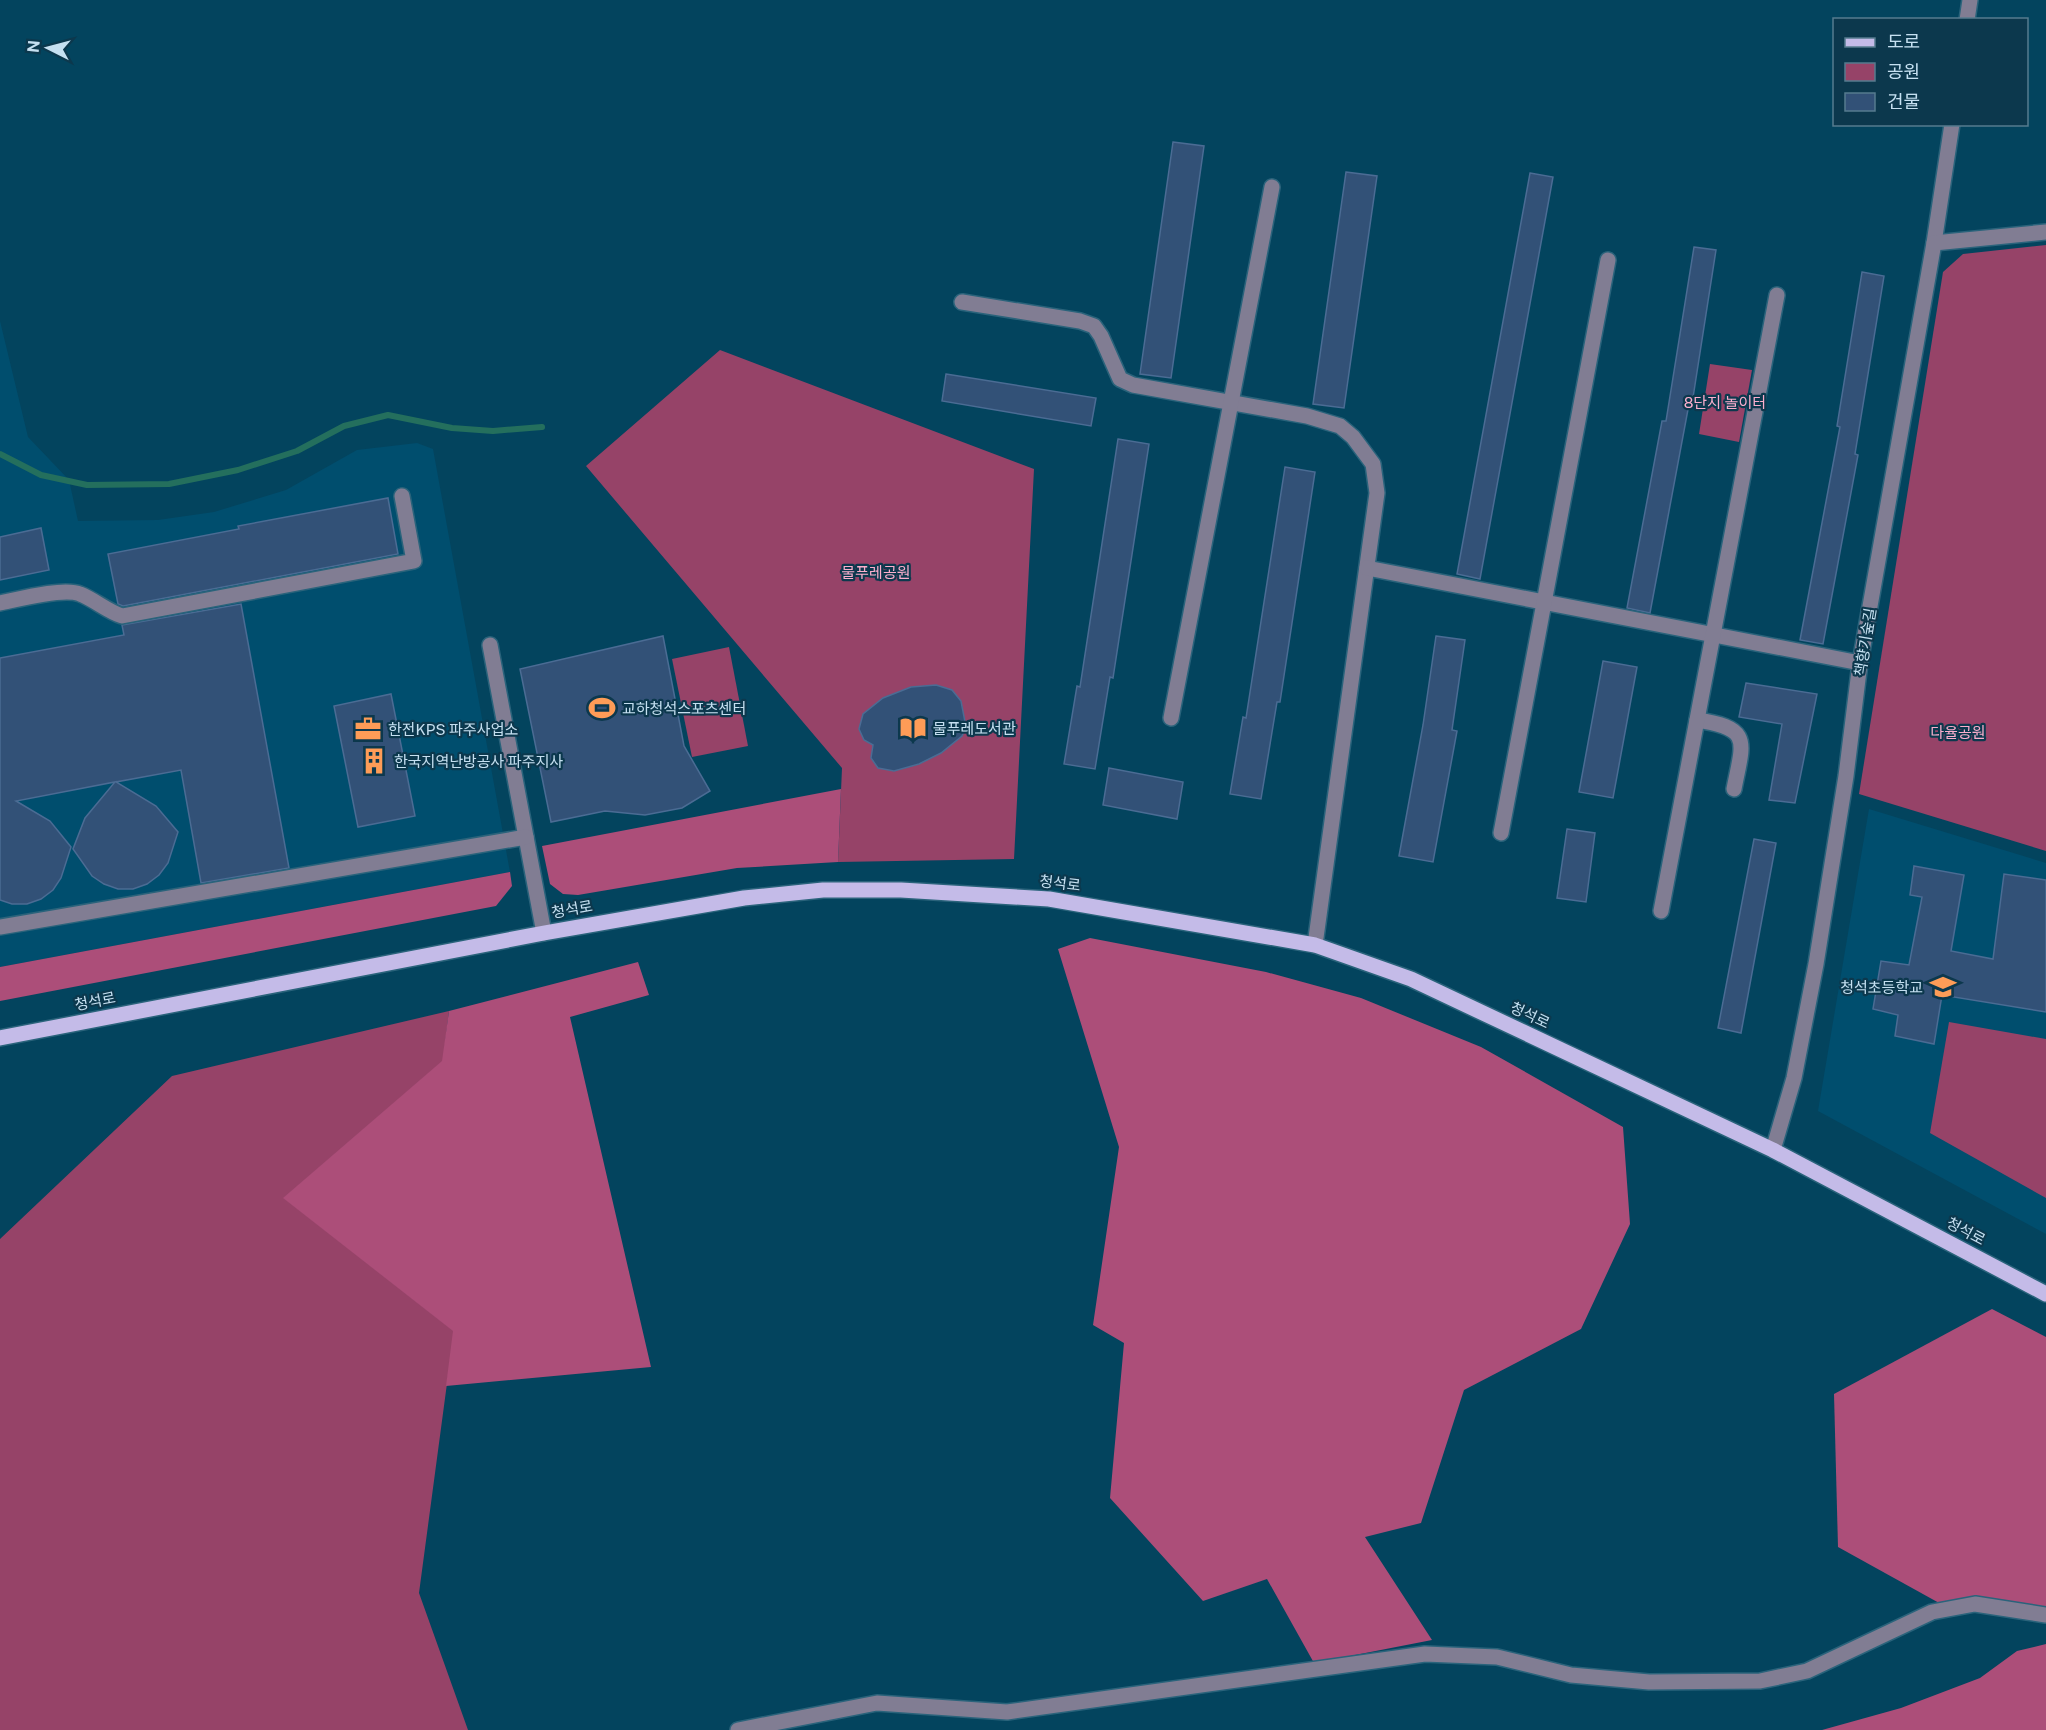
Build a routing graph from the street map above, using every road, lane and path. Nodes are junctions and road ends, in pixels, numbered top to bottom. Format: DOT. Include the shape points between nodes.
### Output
graph roads {
  1 [pos="1970,0"];
  2 [pos="1967,18"];
  3 [pos="1952,126"];
  4 [pos="1272,187"];
  5 [pos="2046,232"];
  6 [pos="1934,243"];
  7 [pos="1608,260"];
  8 [pos="1777,295"];
  9 [pos="962,302"];
  10 [pos="1231,402"];
  11 [pos="402,496"];
  12 [pos="1367,568"];
  13 [pos="1545,602"];
  14 [pos="0,603"];
  15 [pos="1713,635"];
  16 [pos="490,645"];
  17 [pos="1860,663"];
  18 [pos="1171,718"];
  19 [pos="1697,720"];
  20 [pos="1734,789"];
  21 [pos="1501,834"];
  22 [pos="526,837"];
  23 [pos="1661,911"];
  24 [pos="0,927"];
  25 [pos="544,933"];
  26 [pos="1316,945"];
  27 [pos="0,1038"];
  28 [pos="1773,1150"];
  29 [pos="2046,1294"];
  30 [pos="2046,1615"];
  31 [pos="738,1730"];
  1 -- 2 [label="street"];
  3 -- 6 [label="street, 책향기숲길"];
  4 -- 10 [label="street"];
  5 -- 6 [label="street"];
  6 -- 17 [label="street, 책향기숲길"];
  7 -- 13 [label="street"];
  8 -- 15 [label="street"];
  9 -- 10 [label="street" via="1094,326 1120,379 1133,385"];
  10 -- 12 [label="street" via="1307,416 1340,426 1353,436 1373,464 1377,493"];
  10 -- 18 [label="street"];
  11 -- 14 [label="street" via="414,561 122,616 80,593 67,591"];
  12 -- 13 [label="street"];
  12 -- 26 [label="street"];
  13 -- 15 [label="street"];
  13 -- 21 [label="street"];
  15 -- 17 [label="street"];
  15 -- 19 [label="street"];
  16 -- 22 [label="street"];
  17 -- 28 [label="street, 책향기숲길" via="1816,964 1794,1078"];
  19 -- 20 [label="street" via="1721,724 1737,733 1742,746"];
  19 -- 23 [label="street"];
  22 -- 24 [label="street"];
  22 -- 25 [label="street"];
  25 -- 26 [label="main road, 청석로" via="744,898 823,890 901,890 1049,899"];
  25 -- 27 [label="main road, 청석로"];
  26 -- 28 [label="main road, 청석로" via="1411,979"];
  28 -- 29 [label="main road, 청석로"];
  30 -- 31 [label="street" via="1976,1604 1932,1612 1807,1671 1760,1681 1649,1682 1571,1675 1497,1657 1425,1654 1006,1712 877,1703"];
}
